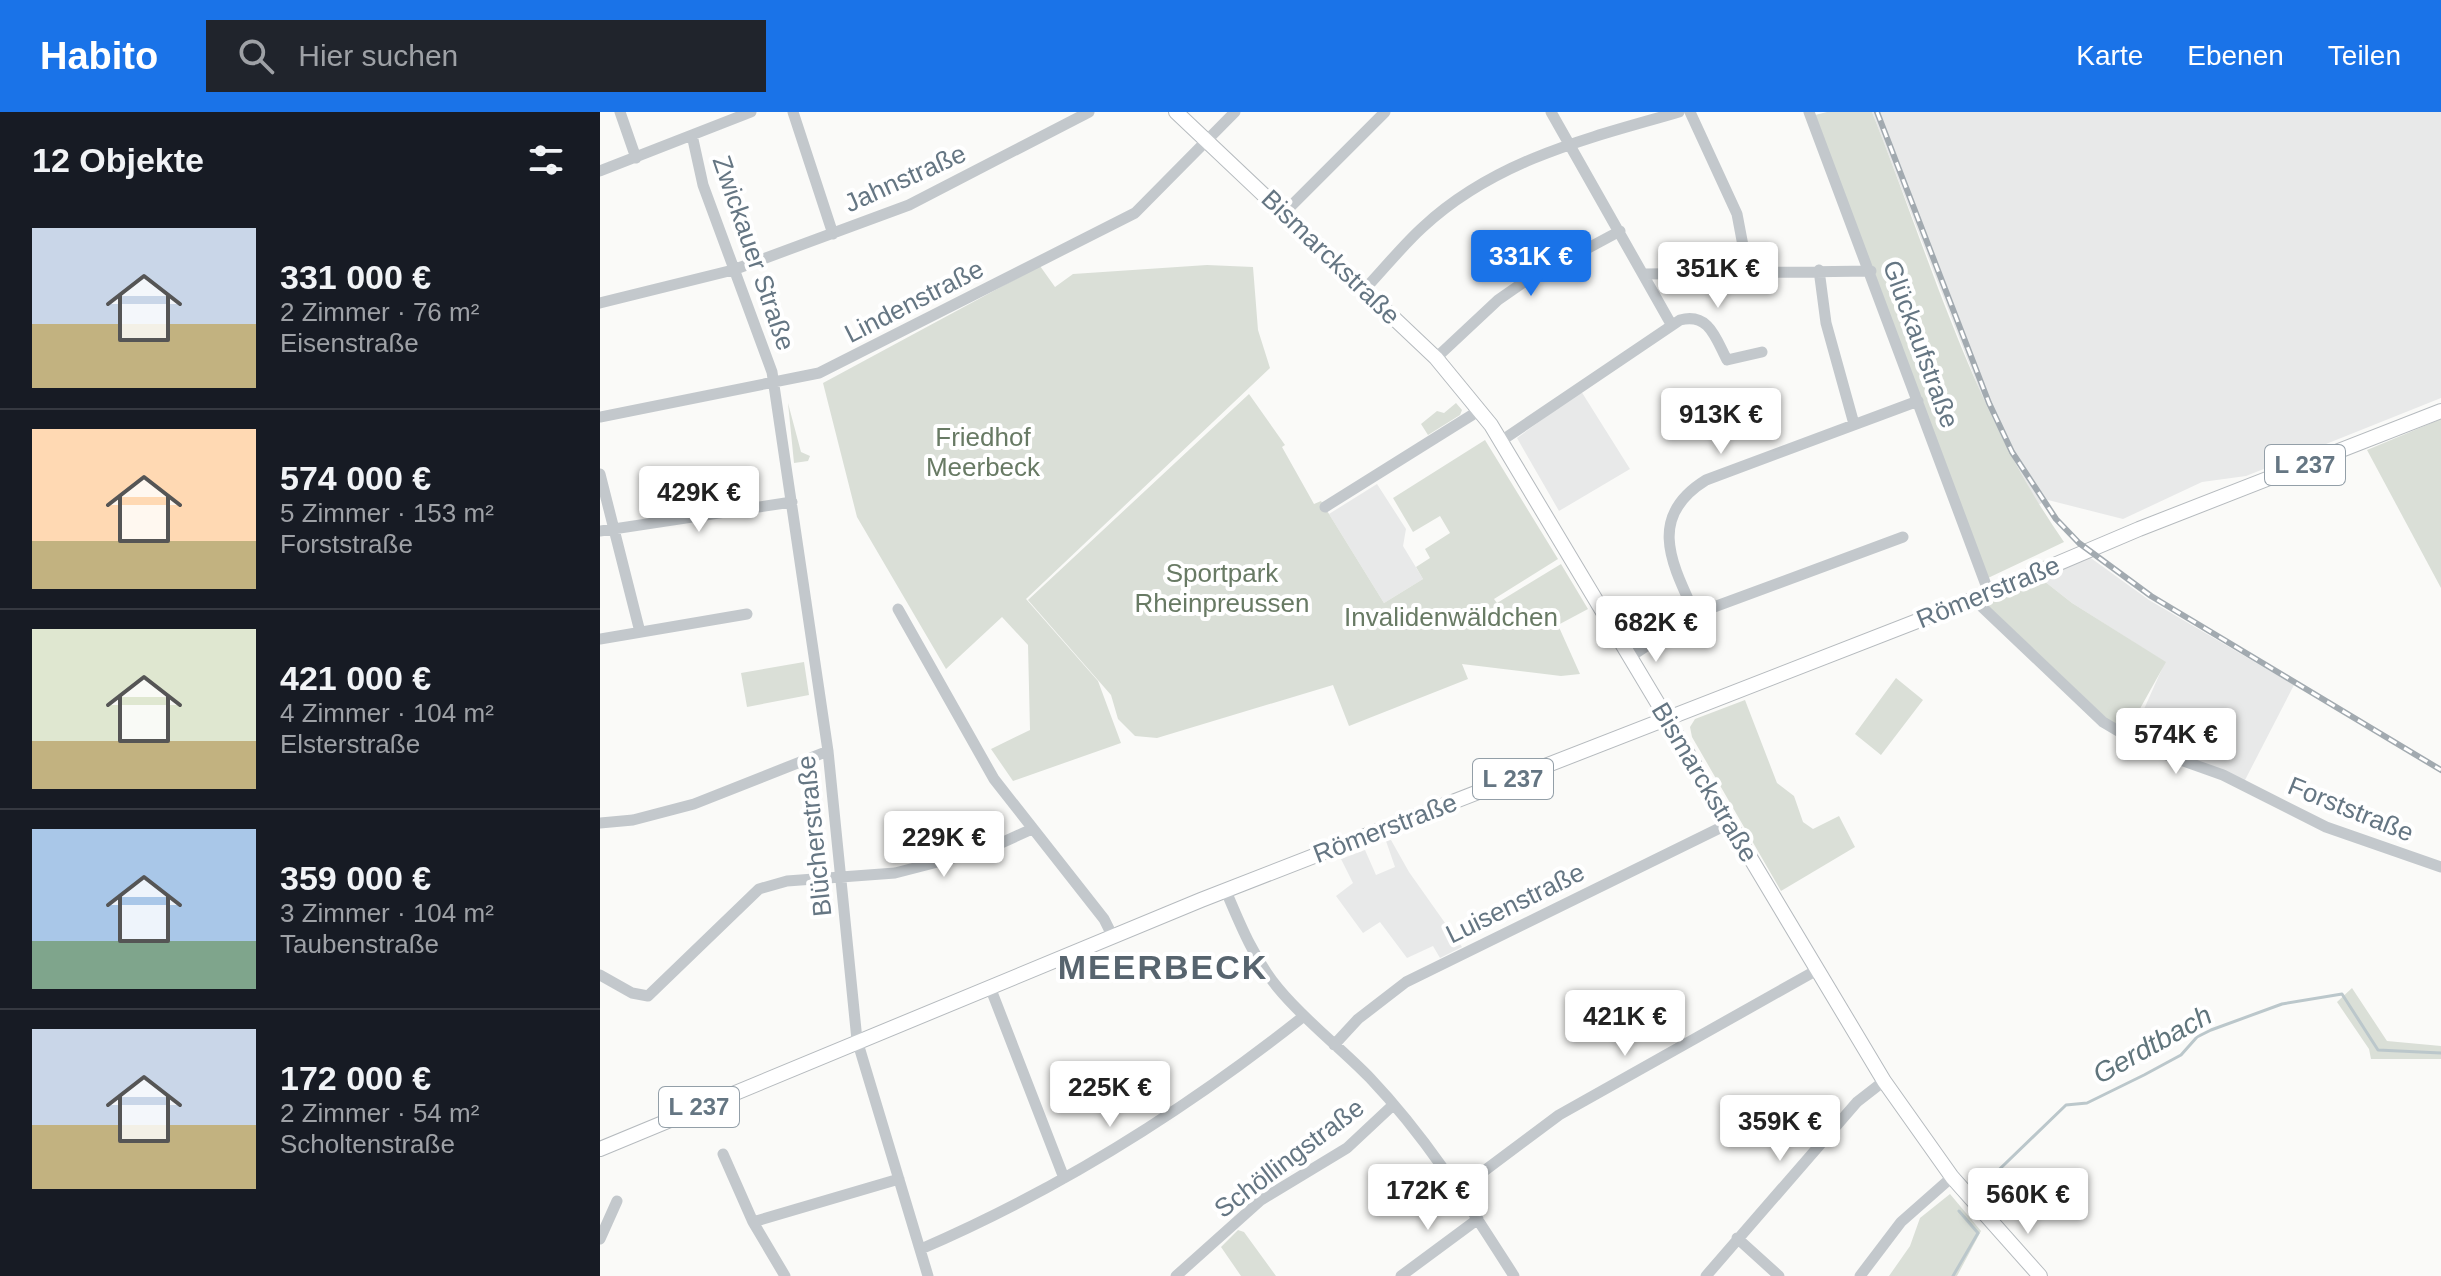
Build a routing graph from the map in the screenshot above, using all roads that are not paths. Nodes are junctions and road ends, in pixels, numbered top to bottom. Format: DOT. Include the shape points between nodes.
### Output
graph roads {
  1 [pos="620,112"];
  2 [pos="751,112"];
  3 [pos="793,112"];
  4 [pos="1089,112"];
  5 [pos="1176,112"];
  6 [pos="1235,112"];
  7 [pos="1385,112"];
  8 [pos="1551,112"];
  9 [pos="1679,112"];
  10 [pos="1690,112"];
  11 [pos="1809,112"];
  12 [pos="731,116"];
  13 [pos="692,135"];
  14 [pos="1208,141"];
  15 [pos="1569,144"];
  16 [pos="636,158"];
  17 [pos="600,171"];
  18 [pos="1284,213"];
  19 [pos="1620,231"];
  20 [pos="833,234"];
  21 [pos="733,270"];
  22 [pos="1819,270"];
  23 [pos="1871,271"];
  24 [pos="1748,272"];
  25 [pos="1645,274"];
  26 [pos="1364,290"];
  27 [pos="600,303"];
  28 [pos="1671,324"];
  29 [pos="1762,352"];
  30 [pos="1436,358"];
  31 [pos="775,385"];
  32 [pos="1918,401"];
  33 [pos="1480,410"];
  34 [pos="2441,411"];
  35 [pos="600,417"];
  36 [pos="1854,424"];
  37 [pos="1501,441"];
  38 [pos="600,474"];
  39 [pos="792,502"];
  40 [pos="1325,507"];
  41 [pos="613,529"];
  42 [pos="600,531"];
  43 [pos="1903,537"];
  44 [pos="1984,595"];
  45 [pos="898,609"];
  46 [pos="747,614"];
  47 [pos="1695,614"];
  48 [pos="640,632"];
  49 [pos="600,639"];
  50 [pos="1630,657"];
  51 [pos="1667,719"];
  52 [pos="828,751"];
  53 [pos="600,823"];
  54 [pos="1730,823"];
  55 [pos="1032,829"];
  56 [pos="2441,867"];
  57 [pos="842,879"];
  58 [pos="1226,891"];
  59 [pos="1113,937"];
  60 [pos="1817,970"];
  61 [pos="600,975"];
  62 [pos="990,987"];
  63 [pos="1304,1016"];
  64 [pos="857,1040"];
  65 [pos="1334,1045"];
  66 [pos="1884,1081"];
  67 [pos="1393,1105"];
  68 [pos="600,1149"];
  69 [pos="723,1154"];
  70 [pos="1952,1177"];
  71 [pos="1064,1178"];
  72 [pos="899,1179"];
  73 [pos="1460,1189"];
  74 [pos="617,1201"];
  75 [pos="1478,1219"];
  76 [pos="753,1222"];
  77 [pos="1737,1238"];
  78 [pos="600,1239"];
  79 [pos="921,1249"];
  80 [pos="785,1276"];
  81 [pos="928,1276"];
  82 [pos="1176,1276"];
  83 [pos="1401,1276"];
  84 [pos="1514,1276"];
  85 [pos="1706,1276"];
  86 [pos="1779,1276"];
  87 [pos="1860,1276"];
  88 [pos="2040,1276"];
  1 -- 16 [label="street"];
  2 -- 12 [label="street"];
  3 -- 20 [label="street"];
  4 -- 20 [label="street, Jahnstraße" via="909,205"];
  5 -- 14 [label="main road, Bismarckstraße"];
  6 -- 14 [label="street, Lindenstraße"];
  7 -- 18 [label="street"];
  8 -- 15 [label="street"];
  9 -- 15 [label="street"];
  10 -- 24 [label="street" via="1737,214"];
  11 -- 23 [label="street, Glückaufstraße"];
  12 -- 13 [label="street"];
  13 -- 16 [label="street"];
  13 -- 21 [label="street, Zwickauer Straße" via="703,185"];
  14 -- 18 [label="main road, Bismarckstraße"];
  14 -- 31 [label="street, Lindenstraße" via="1135,213 819,373"];
  15 -- 19 [label="street"];
  15 -- 26 [label="street" via="1481,183 1423,226"];
  16 -- 17 [label="street"];
  18 -- 26 [label="main road, Bismarckstraße"];
  19 -- 25 [label="street"];
  19 -- 30 [label="street" via="1521,284"];
  20 -- 21 [label="street, Jahnstraße"];
  21 -- 27 [label="street, Jahnstraße"];
  21 -- 31 [label="street, Zwickauer Straße"];
  22 -- 23 [label="street"];
  22 -- 24 [label="street"];
  22 -- 36 [label="street" via="1826,323"];
  23 -- 32 [label="street, Glückaufstraße"];
  24 -- 25 [label="street"];
  25 -- 28 [label="street"];
  26 -- 30 [label="main road, Bismarckstraße"];
  28 -- 29 [label="street" via="1701,319 1727,360"];
  28 -- 37 [label="street"];
  30 -- 33 [label="main road, Bismarckstraße"];
  31 -- 35 [label="street, Lindenstraße"];
  31 -- 39 [label="street, Blücherstraße"];
  32 -- 36 [label="street"];
  32 -- 44 [label="street, Glückaufstraße"];
  33 -- 37 [label="main road, Bismarckstraße"];
  33 -- 40 [label="street"];
  34 -- 44 [label="main road, Römerstraße / L 237"];
  36 -- 47 [label="street" via="1706,480 1683,499 1668,545"];
  37 -- 50 [label="main road, Bismarckstraße"];
  38 -- 41 [label="street"];
  39 -- 41 [label="street"];
  39 -- 52 [label="street, Blücherstraße"];
  41 -- 42 [label="street"];
  41 -- 48 [label="street"];
  43 -- 47 [label="street"];
  44 -- 51 [label="main road, Römerstraße / L 237"];
  44 -- 56 [label="street, Forststraße" via="1982,607 2126,738 2223,775 2326,827"];
  45 -- 55 [label="street" via="994,779"];
  46 -- 48 [label="street"];
  47 -- 50 [label="street"];
  48 -- 49 [label="street"];
  50 -- 51 [label="main road, Bismarckstraße"];
  51 -- 54 [label="main road, Bismarckstraße"];
  51 -- 58 [label="main road, Römerstraße / L 237"];
  52 -- 53 [label="street" via="694,804"];
  52 -- 57 [label="street, Blücherstraße"];
  54 -- 60 [label="main road, Bismarckstraße"];
  54 -- 65 [label="street, Luisenstraße" via="1433,967 1380,1001"];
  55 -- 57 [label="street" via="944,862"];
  55 -- 59 [label="street"];
  57 -- 61 [label="street" via="787,881 759,889 648,996"];
  57 -- 64 [label="street, Blücherstraße"];
  58 -- 59 [label="main road, Römerstraße / L 237"];
  58 -- 63 [label="street" via="1254,954"];
  59 -- 62 [label="main road, Römerstraße / L 237"];
  60 -- 66 [label="main road, Bismarckstraße"];
  60 -- 73 [label="street" via="1559,1115"];
  62 -- 64 [label="main road, Römerstraße / L 237"];
  62 -- 71 [label="street"];
  63 -- 65 [label="street"];
  63 -- 71 [label="street" via="1248,1061"];
  64 -- 68 [label="main road, Römerstraße / L 237"];
  64 -- 72 [label="street, Blücherstraße"];
  65 -- 67 [label="street"];
  66 -- 70 [label="main road, Bismarckstraße"];
  66 -- 77 [label="street" via="1857,1102"];
  67 -- 73 [label="street"];
  67 -- 82 [label="street, Schöllingstraße" via="1347,1148 1261,1200"];
  69 -- 76 [label="street"];
  70 -- 87 [label="street" via="1901,1222"];
  70 -- 88 [label="main road, Bismarckstraße"];
  71 -- 79 [label="street" via="993,1218"];
  72 -- 76 [label="street"];
  72 -- 79 [label="street, Blücherstraße"];
  73 -- 75 [label="street"];
  74 -- 78 [label="street"];
  75 -- 83 [label="street"];
  75 -- 84 [label="street"];
  76 -- 80 [label="street"];
  77 -- 85 [label="street"];
  77 -- 86 [label="street"];
  79 -- 81 [label="street, Blücherstraße"];
}
